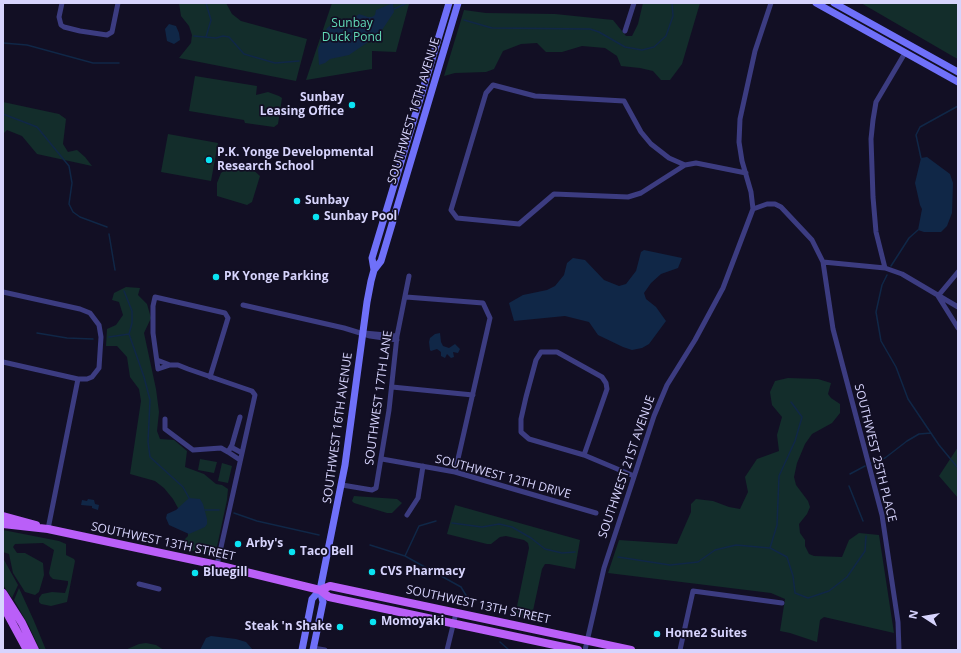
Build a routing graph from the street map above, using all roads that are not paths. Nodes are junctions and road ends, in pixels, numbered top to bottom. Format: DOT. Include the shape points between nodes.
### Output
graph roads {
  1 [pos="62,3"];
  2 [pos="118,3"];
  3 [pos="449,3"];
  4 [pos="458,3"];
  5 [pos="634,3"];
  6 [pos="771,3"];
  7 [pos="816,3"];
  8 [pos="834,3"];
  9 [pos="625,32"];
  10 [pos="910,45"];
  11 [pos="905,53"];
  12 [pos="958,72"];
  13 [pos="958,82"];
  14 [pos="685,165"];
  15 [pos="746,173"];
  16 [pos="753,209"];
  17 [pos="823,262"];
  18 [pos="885,268"];
  19 [pos="374,270"];
  20 [pos="958,272"];
  21 [pos="409,276"];
  22 [pos="3,292"];
  23 [pos="938,296"];
  24 [pos="406,297"];
  25 [pos="243,306"];
  26 [pos="958,306"];
  27 [pos="958,328"];
  28 [pos="363,333"];
  29 [pos="397,338"];
  30 [pos="157,360"];
  31 [pos="3,362"];
  32 [pos="170,365"];
  33 [pos="210,376"];
  34 [pos="78,379"];
  35 [pos="392,387"];
  36 [pos="473,395"];
  37 [pos="240,417"];
  38 [pos="165,419"];
  39 [pos="229,450"];
  40 [pos="242,453"];
  41 [pos="584,456"];
  42 [pos="382,459"];
  43 [pos="240,460"];
  44 [pos="423,466"];
  45 [pos="455,472"];
  46 [pos="634,476"];
  47 [pos="342,485"];
  48 [pos="596,513"];
  49 [pos="407,515"];
  50 [pos="3,516"];
  51 [pos="3,524"];
  52 [pos="48,530"];
  53 [pos="217,565"];
  54 [pos="139,584"];
  55 [pos="159,588"];
  56 [pos="320,590"];
  57 [pos="3,593"];
  58 [pos="782,603"];
  59 [pos="3,606"];
  60 [pos="456,613"];
  61 [pos="454,624"];
  62 [pos="587,641"];
  63 [pos="313,649"];
  64 [pos="27,650"];
  65 [pos="36,650"];
  66 [pos="302,650"];
  67 [pos="325,650"];
  68 [pos="447,650"];
  69 [pos="578,650"];
  70 [pos="585,650"];
  71 [pos="631,650"];
  72 [pos="680,650"];
  73 [pos="899,650"];
  1 -- 2 [label="street" via="61,25 69,29 107,35 112,32"];
  3 -- 19 [label="main road, SOUTHWEST 16TH AVENUE" via="372,258"];
  4 -- 19 [label="main road, SOUTHWEST 16TH AVENUE" via="381,261"];
  5 -- 9 [label="street"];
  6 -- 15 [label="street, SOUTHWEST 21ST AVENUE" via="755,51 740,119 739,142"];
  7 -- 11 [label="main road"];
  8 -- 10 [label="main road"];
  10 -- 11 [label="main road"];
  10 -- 12 [label="main road"];
  11 -- 13 [label="main road"];
  11 -- 18 [label="street" via="876,102 871,140 876,232"];
  14 -- 14 [label="street" via="669,158 651,144 640,132 624,101 535,96 493,85 486,93 451,210 457,218 519,224 554,194 628,197 641,193"];
  14 -- 15 [label="street" via="696,163"];
  15 -- 16 [label="street, SOUTHWEST 21ST AVENUE"];
  16 -- 17 [label="street, SOUTHWEST 25TH PLACE" via="767,204 781,207 812,240"];
  16 -- 46 [label="street, SOUTHWEST 21ST AVENUE" via="723,288 696,340 666,385 643,444"];
  17 -- 18 [label="street"];
  17 -- 73 [label="street, SOUTHWEST 25TH PLACE" via="833,329 882,515 898,622"];
  18 -- 23 [label="street" via="902,274"];
  19 -- 28 [label="main road, SOUTHWEST 16TH AVENUE"];
  20 -- 23 [label="street"];
  21 -- 24 [label="street, SOUTHWEST 17TH LANE"];
  22 -- 34 [label="street" via="80,309 96,319 101,337 99,368 92,377"];
  23 -- 26 [label="street"];
  23 -- 27 [label="street"];
  24 -- 29 [label="street, SOUTHWEST 17TH LANE"];
  24 -- 36 [label="street" via="483,303 490,322"];
  25 -- 28 [label="street"];
  28 -- 29 [label="street"];
  28 -- 47 [label="main road, SOUTHWEST 16TH AVENUE"];
  29 -- 35 [label="street, SOUTHWEST 17TH LANE"];
  30 -- 32 [label="street"];
  30 -- 32 [label="street" via="158,369"];
  30 -- 33 [label="street" via="153,333 155,297 225,313 228,318"];
  31 -- 34 [label="street"];
  32 -- 33 [label="street" via="178,365"];
  33 -- 40 [label="street" via="252,391 255,396"];
  34 -- 52 [label="street"];
  35 -- 36 [label="street"];
  35 -- 42 [label="street, SOUTHWEST 17TH LANE"];
  36 -- 45 [label="street"];
  37 -- 39 [label="street"];
  38 -- 39 [label="street" via="165,429 193,450"];
  39 -- 40 [label="street"];
  39 -- 43 [label="street"];
  40 -- 43 [label="street"];
  41 -- 41 [label="street" via="607,389 606,383 602,377 557,352 542,352 536,360 526,397 521,432 529,439"];
  41 -- 46 [label="street"];
  42 -- 44 [label="street, SOUTHWEST 12TH DRIVE"];
  42 -- 47 [label="street, SOUTHWEST 17TH LANE" via="374,490"];
  43 -- 53 [label="street"];
  44 -- 45 [label="street, SOUTHWEST 12TH DRIVE"];
  44 -- 49 [label="street" via="418,498"];
  45 -- 48 [label="street, SOUTHWEST 12TH DRIVE"];
  46 -- 62 [label="street, SOUTHWEST 21ST AVENUE" via="604,568"];
  47 -- 56 [label="main road, SOUTHWEST 16TH AVENUE"];
  50 -- 52 [label="main road, SOUTHWEST 13TH STREET"];
  51 -- 52 [label="main road, SOUTHWEST 13TH STREET"];
  52 -- 53 [label="main road, SOUTHWEST 13TH STREET"];
  53 -- 56 [label="main road, SOUTHWEST 13TH STREET"];
  54 -- 55 [label="street"];
  56 -- 60 [label="main road, SOUTHWEST 13TH STREET" via="330,586"];
  56 -- 61 [label="main road, SOUTHWEST 13TH STREET" via="329,597"];
  56 -- 63 [label="main road, SOUTHWEST 16TH AVENUE" via="323,602"];
  56 -- 66 [label="main road, SOUTHWEST 16TH AVENUE" via="312,600"];
  57 -- 65 [label="main road"];
  58 -- 72 [label="street" via="693,591"];
  59 -- 64 [label="main road"];
  60 -- 61 [label="street"];
  60 -- 62 [label="main road, SOUTHWEST 13TH STREET"];
  61 -- 68 [label="street"];
  61 -- 69 [label="main road, SOUTHWEST 13TH STREET"];
  62 -- 70 [label="street, SOUTHWEST 21ST AVENUE"];
  62 -- 71 [label="main road, SOUTHWEST 13TH STREET"];
  63 -- 67 [label="street"];
}
